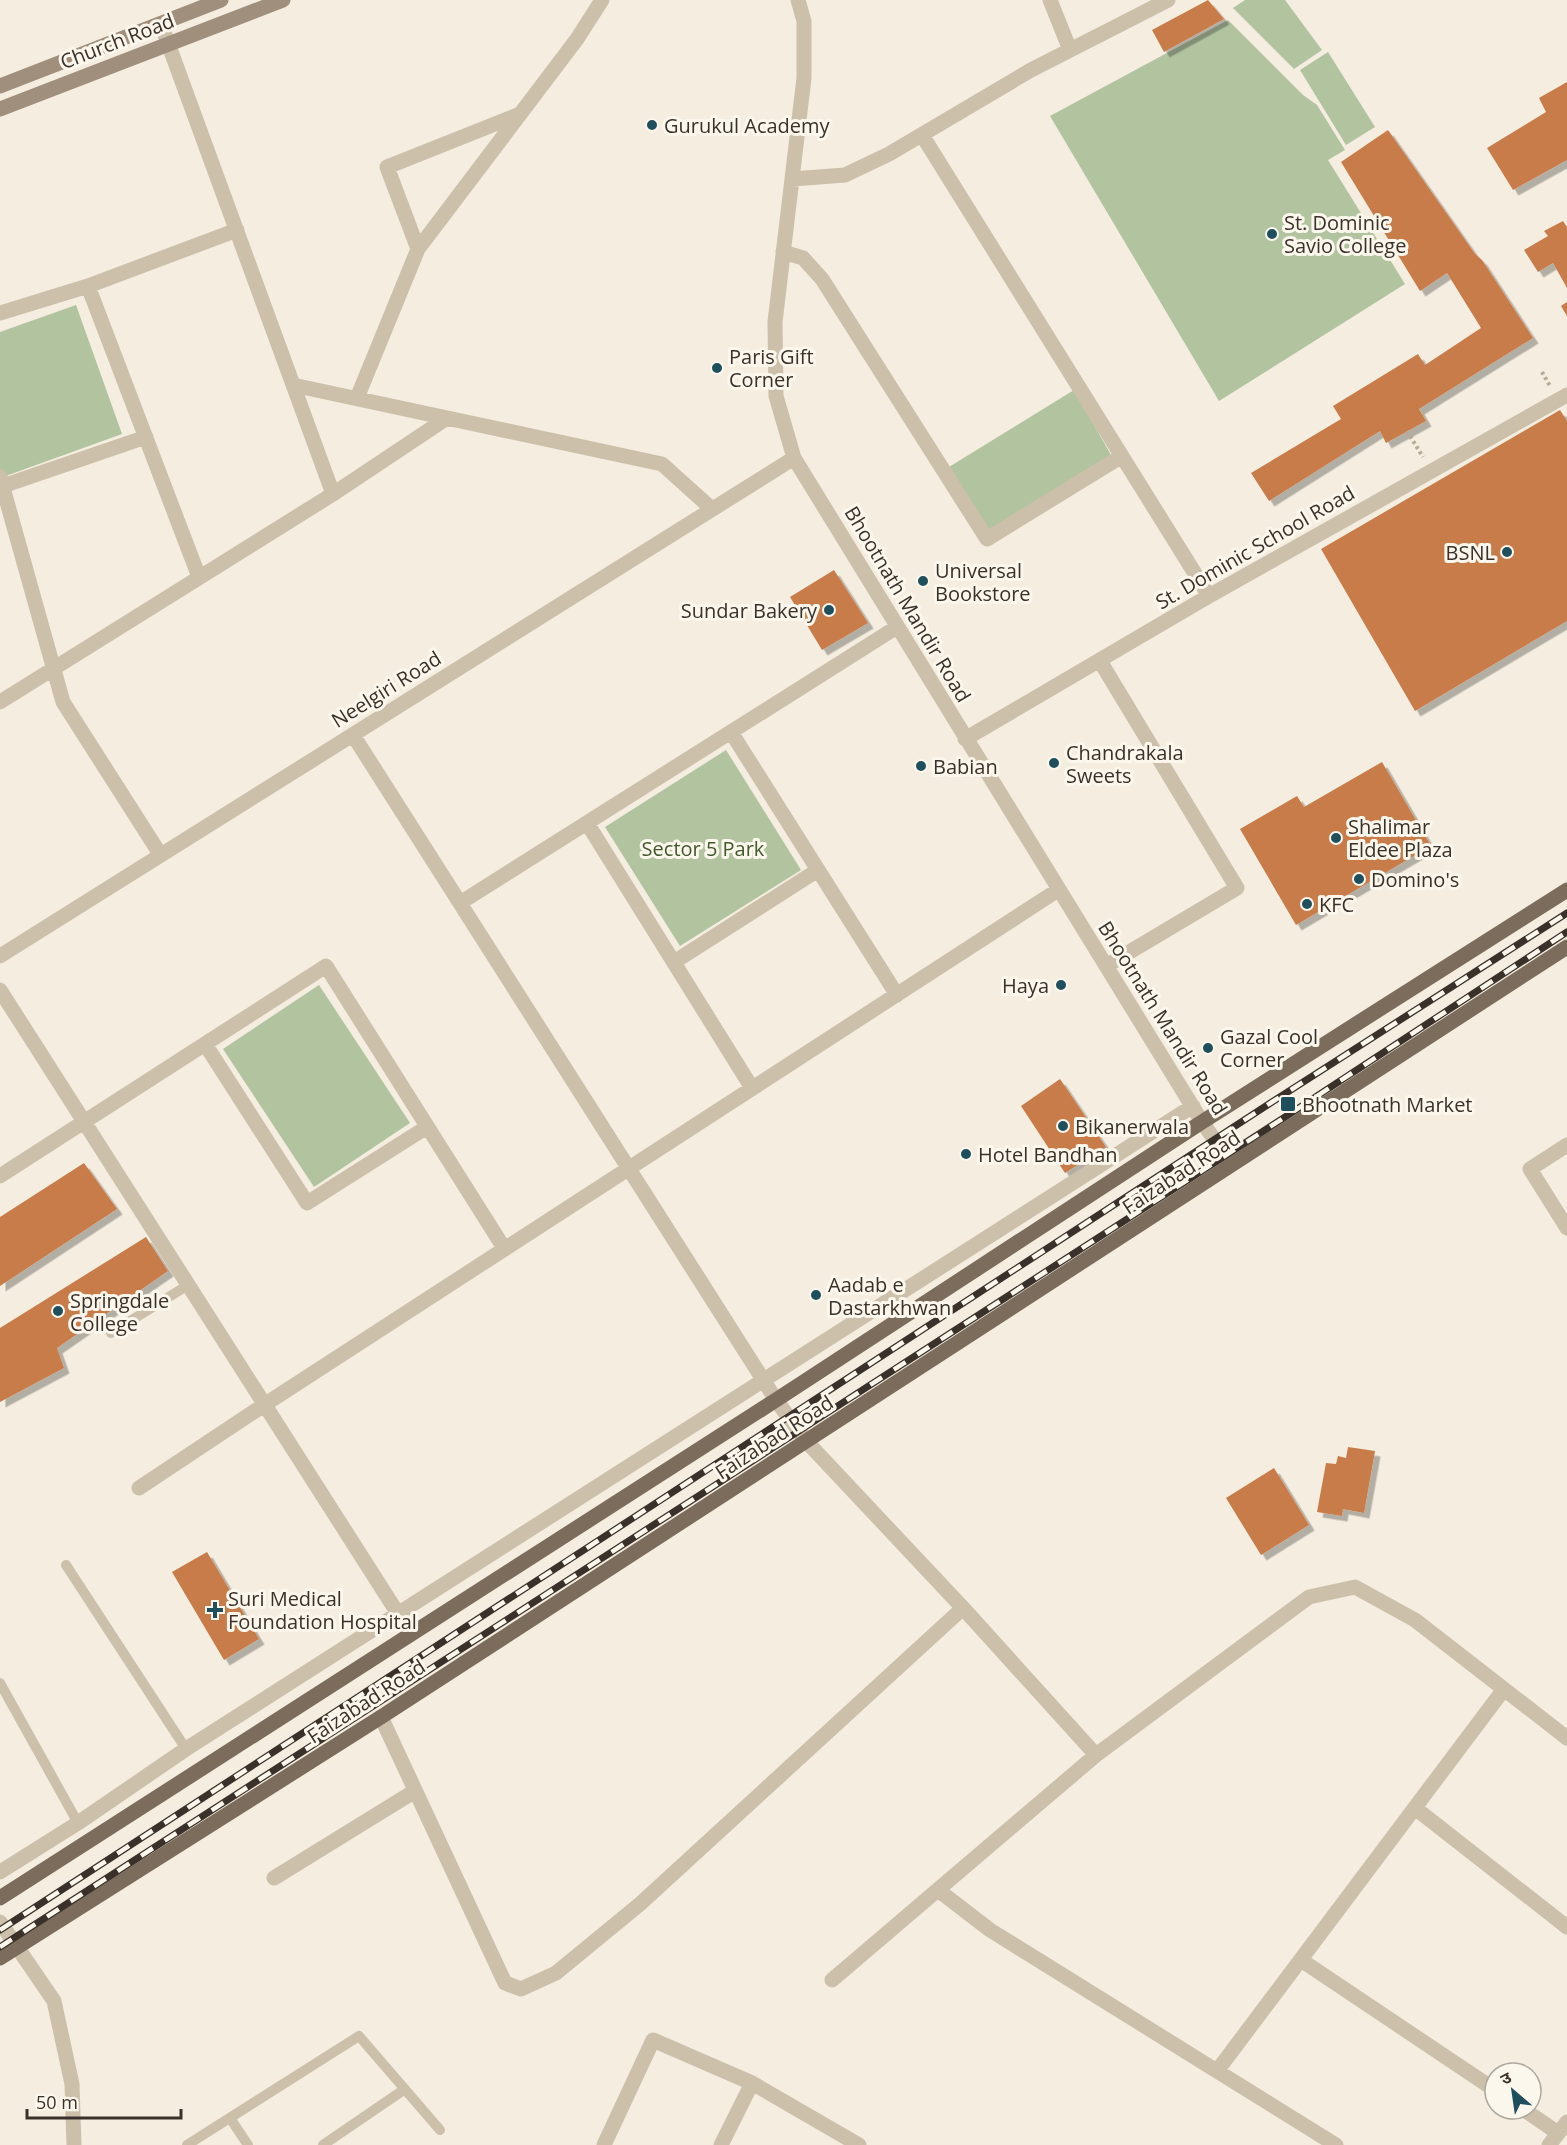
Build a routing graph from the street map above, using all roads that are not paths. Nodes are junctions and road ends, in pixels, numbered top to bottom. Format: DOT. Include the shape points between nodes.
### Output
graph roads {
  1 [pos="221,0"];
  2 [pos="283,0"];
  3 [pos="602,0"];
  4 [pos="799,0"];
  5 [pos="1050,0"];
  6 [pos="1168,0"];
  7 [pos="161,24"];
  8 [pos="168,44"];
  9 [pos="1070,50"];
  10 [pos="0,86"];
  11 [pos="0,109"];
  12 [pos="520,114"];
  13 [pos="922,135"];
  14 [pos="792,179"];
  15 [pos="237,230"];
  16 [pos="418,249"];
  17 [pos="783,252"];
  18 [pos="88,286"];
  19 [pos="0,313"];
  20 [pos="293,385"];
  21 [pos="1567,395"];
  22 [pos="357,398"];
  23 [pos="447,418"];
  24 [pos="146,437"];
  25 [pos="1122,456"];
  26 [pos="794,458"];
  27 [pos="1,483"];
  28 [pos="333,494"];
  29 [pos="712,509"];
  30 [pos="199,577"];
  31 [pos="1209,596"];
  32 [pos="897,627"];
  33 [pos="1100,661"];
  34 [pos="54,669"];
  35 [pos="0,702"];
  36 [pos="731,732"];
  37 [pos="353,735"];
  38 [pos="965,739"];
  39 [pos="587,823"];
  40 [pos="160,854"];
  41 [pos="818,870"];
  42 [pos="1058,890"];
  43 [pos="1567,890"];
  44 [pos="460,903"];
  45 [pos="1567,947"];
  46 [pos="0,956"];
  47 [pos="674,962"];
  48 [pos="1106,966"];
  49 [pos="0,990"];
  50 [pos="897,994"];
  51 [pos="206,1044"];
  52 [pos="753,1088"];
  53 [pos="1193,1106"];
  54 [pos="85,1122"];
  55 [pos="1202,1122"];
  56 [pos="428,1127"];
  57 [pos="1567,1145"];
  58 [pos="1232,1164"];
  59 [pos="629,1168"];
  60 [pos="0,1176"];
  61 [pos="1567,1228"];
  62 [pos="504,1248"];
  63 [pos="188,1285"];
  64 [pos="111,1333"];
  65 [pos="764,1380"];
  66 [pos="776,1400"];
  67 [pos="264,1404"];
  68 [pos="806,1442"];
  69 [pos="139,1488"];
  70 [pos="66,1565"];
  71 [pos="963,1608"];
  72 [pos="397,1614"];
  73 [pos="411,1634"];
  74 [pos="0,1683"];
  75 [pos="1504,1689"];
  76 [pos="381,1717"];
  77 [pos="1567,1738"];
  78 [pos="186,1749"];
  79 [pos="1096,1755"];
  80 [pos="415,1791"];
  81 [pos="1415,1808"];
  82 [pos="78,1823"];
  83 [pos="0,1872"];
  84 [pos="274,1878"];
  85 [pos="938,1890"];
  86 [pos="0,1898"];
  87 [pos="0,1922"];
  88 [pos="1567,1927"];
  89 [pos="18,1947"];
  90 [pos="0,1958"];
  91 [pos="1301,1960"];
  92 [pos="832,1980"];
  93 [pos="1218,2071"];
  94 [pos="1483,2082"];
  95 [pos="752,2083"];
  96 [pos="405,2089"];
  97 [pos="230,2118"];
  98 [pos="1543,2118"];
  99 [pos="1563,2127"];
  100 [pos="440,2130"];
  101 [pos="74,2145"];
  102 [pos="187,2145"];
  103 [pos="248,2145"];
  104 [pos="323,2145"];
  105 [pos="604,2145"];
  106 [pos="722,2145"];
  107 [pos="859,2145"];
  108 [pos="1336,2145"];
  109 [pos="1549,2145"];
  1 -- 7 [label="street, Church Road"];
  2 -- 8 [label="street, Church Road"];
  3 -- 12 [label="street"];
  4 -- 14 [label="street, Bhootnath Mandir Road" via="804,21 804,78"];
  5 -- 9 [label="street"];
  6 -- 9 [label="street"];
  7 -- 8 [label="street"];
  7 -- 10 [label="street, Church Road"];
  8 -- 11 [label="street, Church Road"];
  8 -- 15 [label="street"];
  9 -- 13 [label="street"];
  12 -- 16 [label="street"];
  12 -- 16 [label="street" via="387,167"];
  13 -- 14 [label="street" via="845,175"];
  13 -- 25 [label="street"];
  14 -- 17 [label="street, Bhootnath Mandir Road"];
  15 -- 18 [label="street"];
  15 -- 20 [label="street"];
  16 -- 22 [label="street"];
  17 -- 25 [label="street" via="803,258 822,279 987,539"];
  17 -- 26 [label="street, Bhootnath Mandir Road" via="775,322 776,396"];
  18 -- 19 [label="street"];
  18 -- 24 [label="street"];
  20 -- 22 [label="street"];
  20 -- 28 [label="street"];
  21 -- 31 [label="street, St. Dominic School Road"];
  22 -- 23 [label="street"];
  23 -- 28 [label="street"];
  23 -- 29 [label="street" via="662,464"];
  24 -- 27 [label="street"];
  24 -- 30 [label="street"];
  25 -- 31 [label="street"];
  26 -- 29 [label="street, Neelgiri Road"];
  26 -- 32 [label="street, Bhootnath Mandir Road"];
  27 -- 34 [label="street"];
  28 -- 30 [label="street"];
  29 -- 37 [label="street, Neelgiri Road"];
  30 -- 34 [label="street"];
  31 -- 33 [label="street, St. Dominic School Road"];
  32 -- 36 [label="street"];
  32 -- 38 [label="street, Bhootnath Mandir Road"];
  33 -- 38 [label="street, St. Dominic School Road"];
  33 -- 48 [label="street" via="1237,888"];
  34 -- 35 [label="street"];
  34 -- 40 [label="street" via="63,702"];
  36 -- 39 [label="street"];
  36 -- 41 [label="street"];
  37 -- 40 [label="street, Neelgiri Road"];
  37 -- 44 [label="street"];
  38 -- 42 [label="street, Bhootnath Mandir Road"];
  39 -- 44 [label="street"];
  39 -- 47 [label="street"];
  40 -- 46 [label="street, Neelgiri Road"];
  41 -- 47 [label="street"];
  41 -- 50 [label="street"];
  42 -- 48 [label="street, Bhootnath Mandir Road"];
  42 -- 50 [label="street"];
  43 -- 55 [label="main road, Faizabad Road"];
  44 -- 59 [label="street"];
  45 -- 58 [label="main road, Faizabad Road"];
  47 -- 52 [label="street"];
  48 -- 53 [label="street, Bhootnath Mandir Road"];
  49 -- 54 [label="street"];
  50 -- 52 [label="street"];
  51 -- 54 [label="street"];
  51 -- 56 [label="street" via="307,1203"];
  51 -- 56 [label="street" via="326,966"];
  52 -- 59 [label="street"];
  53 -- 55 [label="street, Bhootnath Mandir Road"];
  53 -- 65 [label="street"];
  54 -- 60 [label="street"];
  54 -- 63 [label="street"];
  55 -- 58 [label="street, Bhootnath Mandir Road"];
  55 -- 66 [label="main road, Faizabad Road"];
  56 -- 62 [label="street"];
  57 -- 61 [label="street" via="1530,1169"];
  58 -- 68 [label="main road, Faizabad Road"];
  59 -- 62 [label="street"];
  59 -- 65 [label="street"];
  62 -- 67 [label="street"];
  63 -- 64 [label="lane"];
  63 -- 67 [label="street"];
  65 -- 66 [label="street"];
  65 -- 72 [label="street"];
  66 -- 68 [label="street"];
  66 -- 73 [label="main road, Faizabad Road"];
  67 -- 69 [label="street"];
  67 -- 72 [label="street"];
  68 -- 71 [label="street"];
  68 -- 76 [label="main road, Faizabad Road"];
  70 -- 78 [label="lane"];
  71 -- 79 [label="street"];
  71 -- 80 [label="street" via="640,1904 556,1973 521,1989 505,1983"];
  72 -- 73 [label="street"];
  72 -- 78 [label="street"];
  73 -- 86 [label="main road, Faizabad Road"];
  74 -- 82 [label="lane"];
  75 -- 77 [label="street"];
  75 -- 79 [label="street" via="1415,1620 1355,1587 1309,1597"];
  75 -- 81 [label="street"];
  76 -- 80 [label="street"];
  76 -- 89 [label="main road, Faizabad Road"];
  78 -- 82 [label="street"];
  79 -- 85 [label="street"];
  80 -- 84 [label="street"];
  81 -- 88 [label="street"];
  81 -- 91 [label="street"];
  82 -- 83 [label="street"];
  85 -- 92 [label="street"];
  85 -- 93 [label="street" via="990,1930"];
  87 -- 89 [label="street"];
  89 -- 90 [label="main road, Faizabad Road"];
  89 -- 101 [label="street" via="54,2001 72,2084"];
  91 -- 93 [label="street"];
  91 -- 94 [label="street"];
  93 -- 108 [label="street"];
  95 -- 105 [label="street" via="653,2040"];
  95 -- 106 [label="street"];
  95 -- 107 [label="street"];
  96 -- 97 [label="lane" via="359,2036"];
  96 -- 100 [label="lane"];
  96 -- 104 [label="lane"];
  97 -- 102 [label="lane"];
  97 -- 103 [label="lane"];
  98 -- 99 [label="street"];
  99 -- 109 [label="street"];
}
